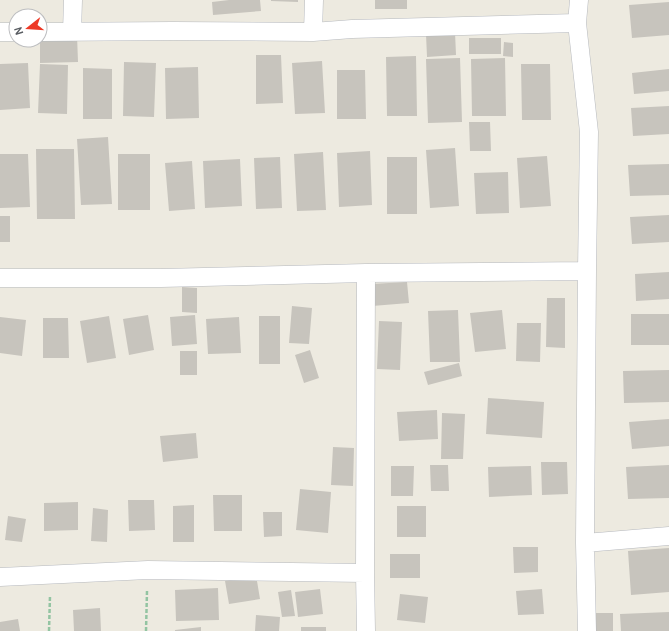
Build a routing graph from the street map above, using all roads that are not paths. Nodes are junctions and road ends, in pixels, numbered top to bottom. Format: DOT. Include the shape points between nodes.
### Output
graph roads {
  1 [pos="73,0"];
  2 [pos="314,0"];
  3 [pos="579,0"];
  4 [pos="577,23"];
  5 [pos="48,32"];
  6 [pos="72,32"];
  7 [pos="313,32"];
  8 [pos="587,271"];
  9 [pos="366,273"];
  10 [pos="0,278"];
  11 [pos="669,536"];
  12 [pos="586,543"];
  13 [pos="365,573"];
  14 [pos="0,577"];
  15 [pos="366,631"];
  16 [pos="587,631"];
  1 -- 6 [label="street"];
  2 -- 7 [label="street"];
  3 -- 4 [label="street"];
  4 -- 7 [label="street"];
  4 -- 8 [label="street" via="589,132"];
  5 -- 6 [label="street"];
  6 -- 7 [label="street"];
  8 -- 9 [label="street"];
  8 -- 12 [label="street"];
  9 -- 10 [label="street" via="161,278"];
  9 -- 13 [label="street"];
  11 -- 12 [label="street"];
  12 -- 16 [label="street"];
  13 -- 14 [label="street" via="148,570"];
  13 -- 15 [label="street"];
}
